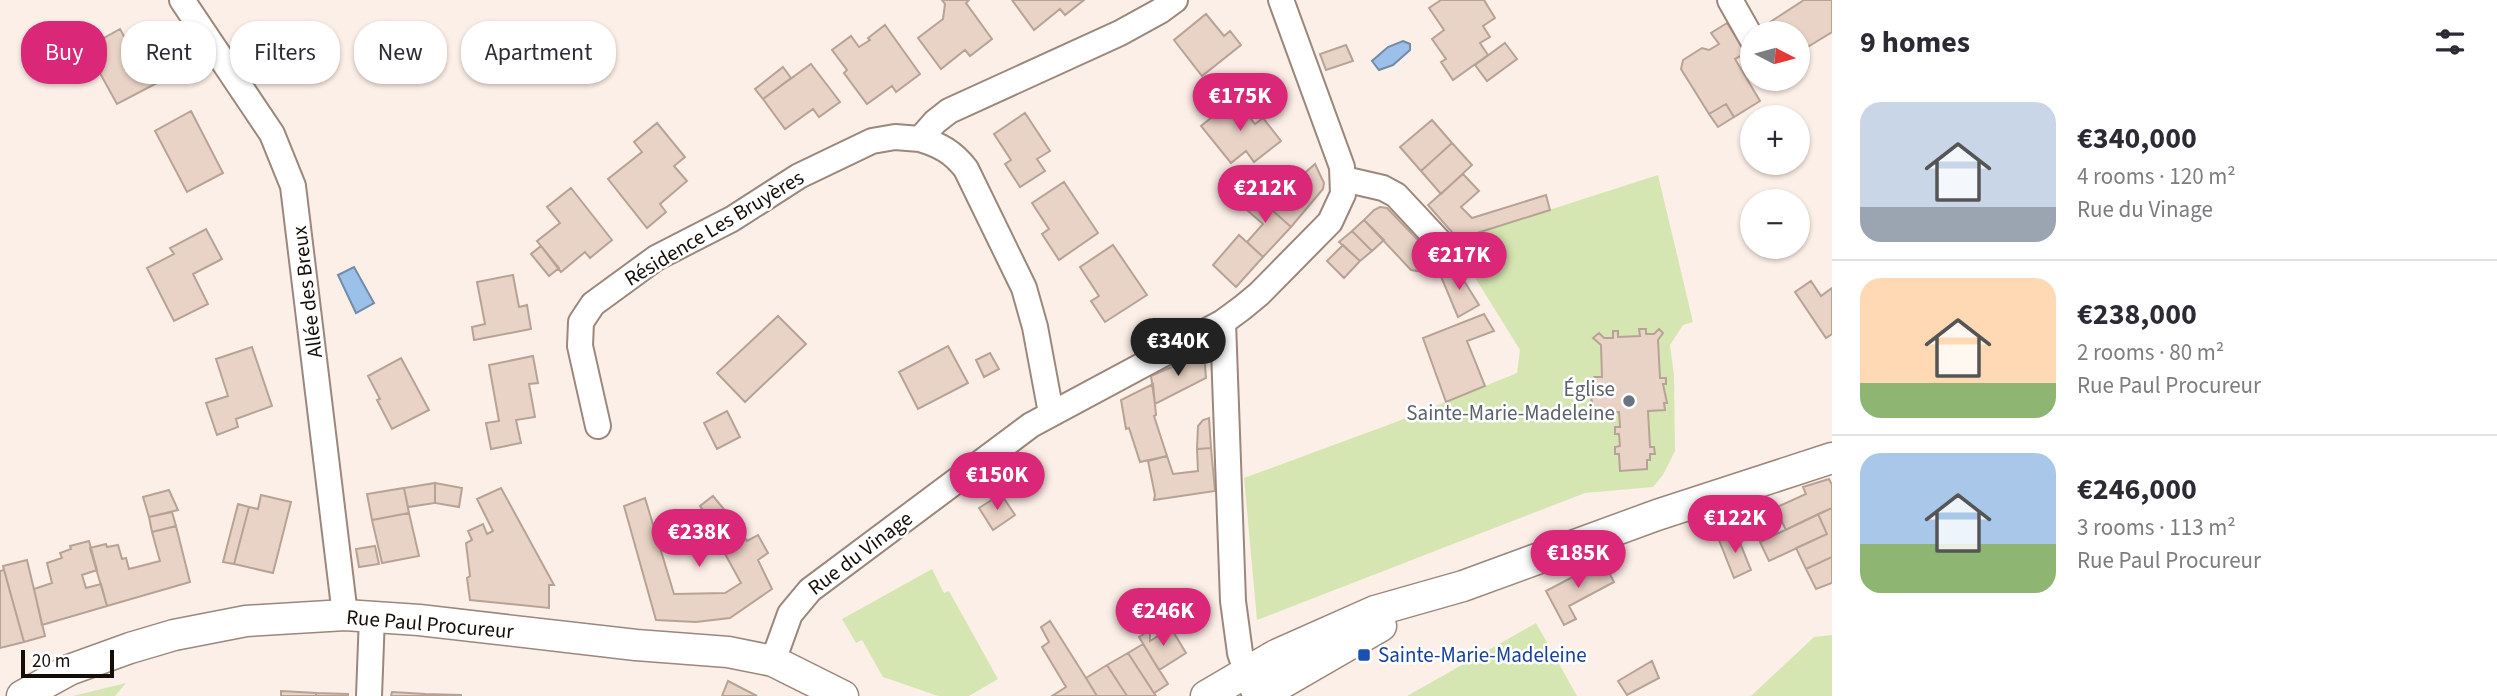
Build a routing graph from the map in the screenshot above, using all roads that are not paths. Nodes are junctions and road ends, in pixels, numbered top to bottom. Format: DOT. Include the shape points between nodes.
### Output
graph roads {
  1 [pos="182,0"];
  2 [pos="1175,0"];
  3 [pos="1281,0"];
  4 [pos="1730,0"];
  5 [pos="1742,21"];
  6 [pos="920,139"];
  7 [pos="1344,179"];
  8 [pos="1452,255"];
  9 [pos="1223,322"];
  10 [pos="1051,413"];
  11 [pos="597,426"];
  12 [pos="1832,458"];
  13 [pos="359,616"];
  14 [pos="773,661"];
  15 [pos="1254,688"];
  16 [pos="22,696"];
  17 [pos="369,696"];
  18 [pos="843,696"];
  19 [pos="1206,696"];
  1 -- 13 [label="street, Allée des Breux" via="272,134 293,186"];
  2 -- 6 [label="street" via="1120,33 949,111"];
  3 -- 7 [label="street, Rue du Vinage" via="1339,154"];
  4 -- 5 [label="street"];
  6 -- 10 [label="street, Résidence Les Bruyères" via="946,149 966,169 1016,268 1035,327"];
  6 -- 11 [label="street, Résidence Les Bruyères" via="872,141 799,176 732,219 656,258 593,304 579,334"];
  7 -- 8 [label="street" via="1396,195"];
  7 -- 9 [label="street, Rue du Vinage" via="1343,194 1330,222 1259,294"];
  9 -- 10 [label="street, Rue du Vinage"];
  9 -- 15 [label="street" via="1233,601 1240,653"];
  10 -- 14 [label="street, Rue du Vinage" via="810,590 790,614"];
  12 -- 15 [label="street" via="1644,519 1463,586"];
  13 -- 14 [label="street, Rue Paul Procureur" via="728,652"];
  13 -- 16 [label="street, Rue Paul Procureur" via="246,621 174,635 69,670"];
  13 -- 17 [label="street, Allée des Breux"];
  14 -- 18 [label="street, Rue Paul Procureur"];
  15 -- 19 [label="street"];
}
